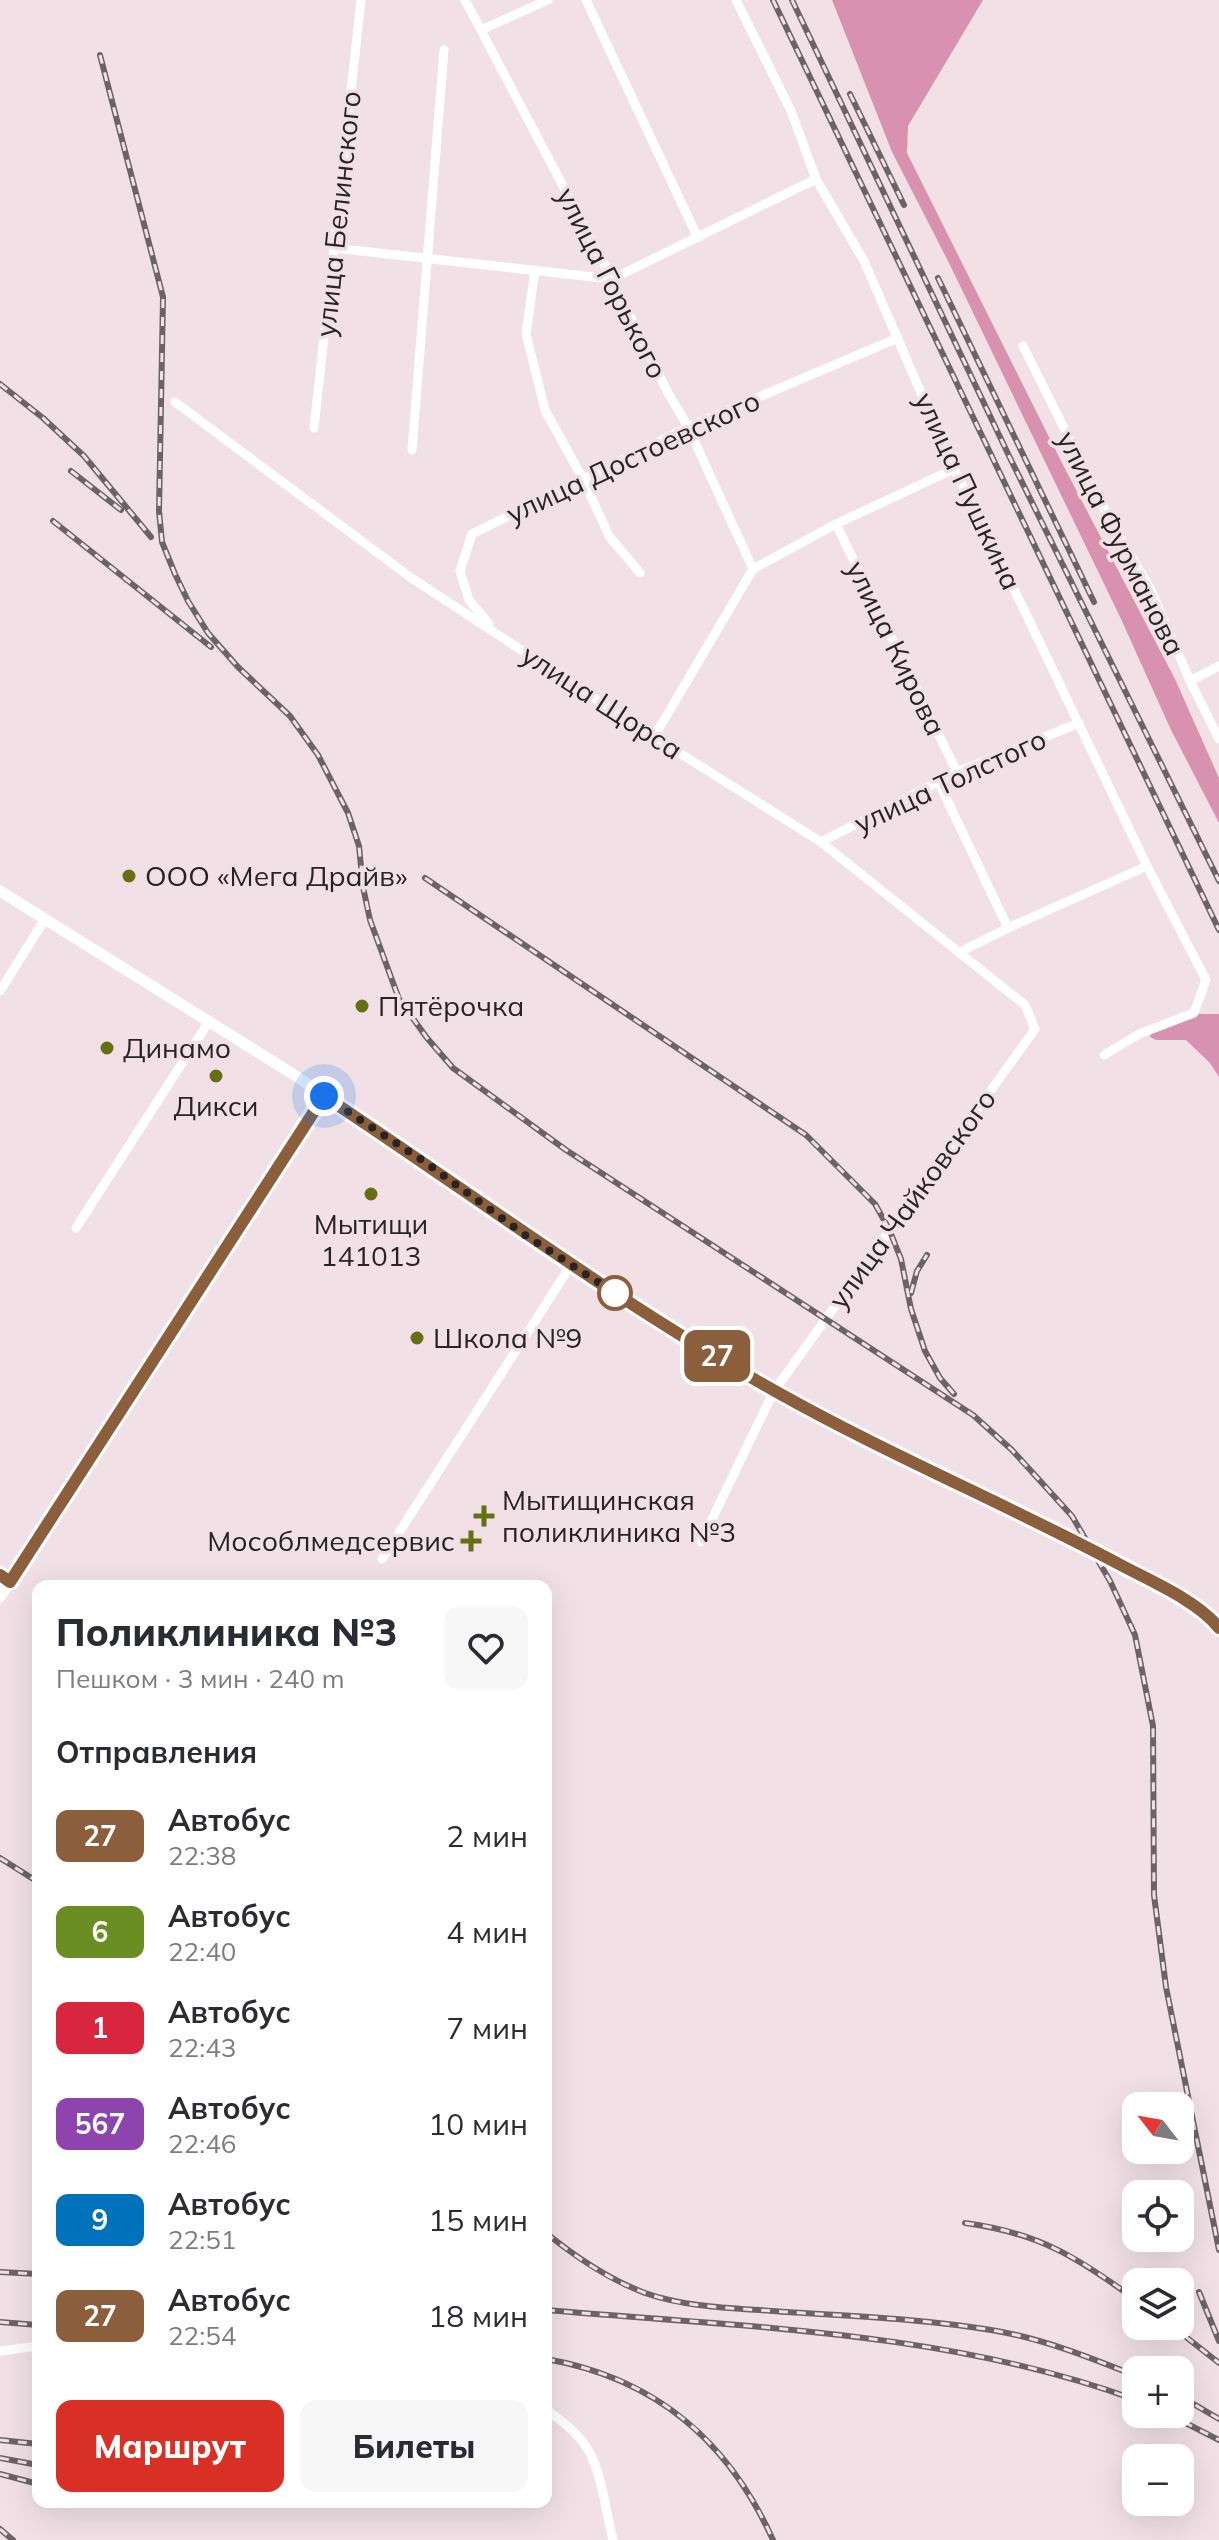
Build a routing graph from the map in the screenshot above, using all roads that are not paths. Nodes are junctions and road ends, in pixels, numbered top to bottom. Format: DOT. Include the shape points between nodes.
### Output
graph roads {
  1 [pos="361,0"];
  2 [pos="465,0"];
  3 [pos="548,0"];
  4 [pos="586,0"];
  5 [pos="736,0"];
  6 [pos="481,30"];
  7 [pos="444,50"];
  8 [pos="816,179"];
  9 [pos="698,238"];
  10 [pos="334,248"];
  11 [pos="427,258"];
  12 [pos="535,270"];
  13 [pos="612,279"];
  14 [pos="898,338"];
  15 [pos="1023,346"];
  16 [pos="175,402"];
  17 [pos="688,427"];
  18 [pos="314,428"];
  19 [pos="412,450"];
  20 [pos="954,469"];
  21 [pos="583,479"];
  22 [pos="836,524"];
  23 [pos="753,569"];
  24 [pos="640,573"];
  25 [pos="496,633"];
  26 [pos="1219,666"];
  27 [pos="1190,681"];
  28 [pos="1079,723"];
  29 [pos="654,737"];
  30 [pos="1219,739"];
  31 [pos="957,772"];
  32 [pos="938,781"];
  33 [pos="821,842"];
  34 [pos="1147,866"];
  35 [pos="0,891"];
  36 [pos="45,919"];
  37 [pos="1008,928"];
  38 [pos="960,952"];
  39 [pos="0,991"];
  40 [pos="1025,1005"];
  41 [pos="208,1023"];
  42 [pos="1104,1055"];
  43 [pos="324,1096"];
  44 [pos="76,1228"];
  45 [pos="571,1265"];
  46 [pos="774,1391"];
  47 [pos="701,1542"];
  48 [pos="382,1559"];
  49 [pos="5,1579"];
  50 [pos="0,1597"];
  51 [pos="1219,1628"];
  52 [pos="32,2347"];
  53 [pos="0,2351"];
  54 [pos="552,2414"];
  55 [pos="613,2540"];
  1 -- 10 [label="street, улица Белинского"];
  2 -- 6 [label="street, улица Горького"];
  3 -- 6 [label="street"];
  4 -- 9 [label="street"];
  5 -- 8 [label="street, улица Пушкина" via="791,111"];
  6 -- 13 [label="street, улица Горького"];
  7 -- 11 [label="street"];
  8 -- 9 [label="street"];
  8 -- 14 [label="street, улица Пушкина" via="864,261"];
  9 -- 13 [label="street"];
  10 -- 11 [label="street"];
  10 -- 18 [label="street, улица Белинского"];
  11 -- 12 [label="street"];
  11 -- 19 [label="street"];
  12 -- 13 [label="street"];
  12 -- 21 [label="street" via="526,334 545,410"];
  13 -- 17 [label="street, улица Горького"];
  14 -- 17 [label="street, улица Достоевского"];
  14 -- 20 [label="street, улица Пушкина"];
  15 -- 27 [label="street, улица Фурманова" via="1151,590"];
  16 -- 25 [label="street, улица Щорса" via="410,577"];
  17 -- 21 [label="street, улица Достоевского"];
  17 -- 23 [label="street, улица Горького"];
  20 -- 22 [label="street"];
  20 -- 28 [label="street, улица Пушкина"];
  21 -- 24 [label="street" via="609,536"];
  21 -- 25 [label="street, улица Достоевского" via="472,534 460,571 469,600"];
  22 -- 23 [label="street"];
  22 -- 31 [label="street, улица Кирова"];
  23 -- 29 [label="street"];
  25 -- 29 [label="street, улица Щорса"];
  26 -- 27 [label="street"];
  27 -- 30 [label="street, улица Фурманова"];
  28 -- 31 [label="street, улица Толстого"];
  28 -- 34 [label="street, улица Пушкина"];
  29 -- 33 [label="street, улица Щорса"];
  31 -- 32 [label="street, улица Толстого"];
  32 -- 33 [label="street, улица Толстого"];
  32 -- 37 [label="street"];
  33 -- 38 [label="street, улица Щорса"];
  34 -- 37 [label="street"];
  34 -- 42 [label="street, улица Пушкина" via="1206,980 1194,1013 1139,1034"];
  35 -- 36 [label="street"];
  36 -- 39 [label="street"];
  36 -- 41 [label="street"];
  37 -- 38 [label="street"];
  38 -- 40 [label="street, улица Щорса"];
  40 -- 46 [label="street, улица Чайковского" via="1035,1029"];
  41 -- 43 [label="street"];
  41 -- 44 [label="street"];
  43 -- 45 [label="street"];
  43 -- 49 [label="street"];
  45 -- 46 [label="street"];
  45 -- 48 [label="street"];
  46 -- 47 [label="street"];
  46 -- 51 [label="street" via="1107,1558 1182,1599"];
  49 -- 50 [label="street"];
  52 -- 53 [label="street"];
  54 -- 55 [label="street" via="589,2451"];
}
